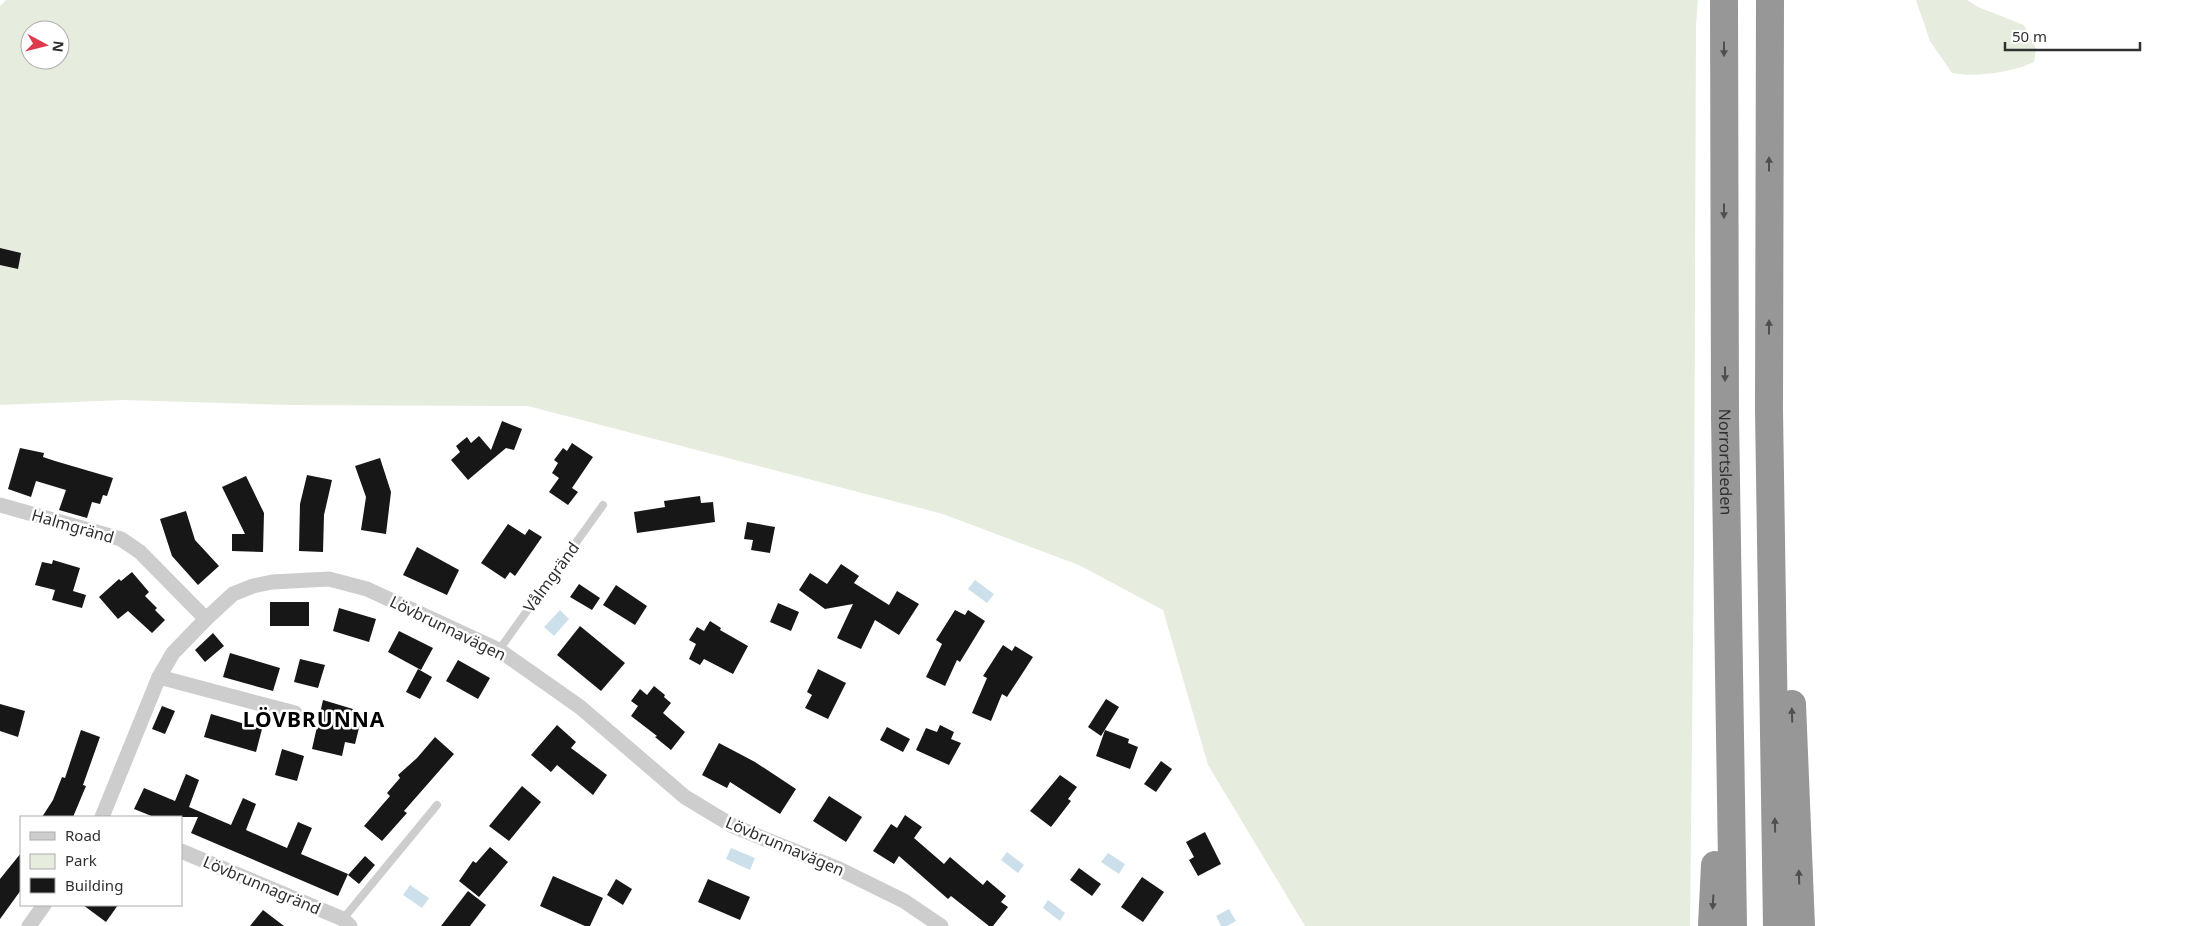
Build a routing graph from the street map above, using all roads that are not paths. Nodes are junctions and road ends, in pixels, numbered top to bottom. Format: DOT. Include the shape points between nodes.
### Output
graph roads {
  1 [pos="1724,0"];
  2 [pos="1770,0"];
  3 [pos="1769,411"];
  4 [pos="1725,417"];
  5 [pos="0,505"];
  6 [pos="603,505"];
  7 [pos="206,619"];
  8 [pos="499,650"];
  9 [pos="159,677"];
  10 [pos="295,713"];
  11 [pos="437,805"];
  12 [pos="102,816"];
  13 [pos="182,851"];
  14 [pos="43,906"];
  15 [pos="346,923"];
  16 [pos="29,926"];
  17 [pos="941,926"];
  18 [pos="1712,926"];
  19 [pos="1733,926"];
  20 [pos="1777,926"];
  21 [pos="1801,926"];
  1 -- 4 [label="highway, Norrortsleden, one-way"];
  3 -- 2 [label="highway, one-way"];
  20 -- 3 [label="highway, one-way"];
  21 -- 3 [label="highway, one-way" via="1786,561"];
  4 -- 18 [label="highway, one-way" via="1712,560 1716,696"];
  4 -- 19 [label="highway, Norrortsleden"];
  5 -- 7 [label="street, Halmgränd" via="121,539 140,552"];
  6 -- 8 [label="lane, Vålmgränd"];
  7 -- 8 [label="street, Lövbrunnavägen" via="233,594 253,586 329,579 367,589"];
  7 -- 9 [label="street, Lövbrunnavägen" via="173,653"];
  8 -- 17 [label="street, Lövbrunnavägen" via="580,707 693,802 733,826 839,869 904,901"];
  9 -- 10 [label="street"];
  9 -- 12 [label="street, Lövbrunnavägen"];
  11 -- 15 [label="lane, Lövbrunnagränd"];
  13 -- 15 [label="street, Lövbrunnagränd"];
  14 -- 16 [label="street"];
}
